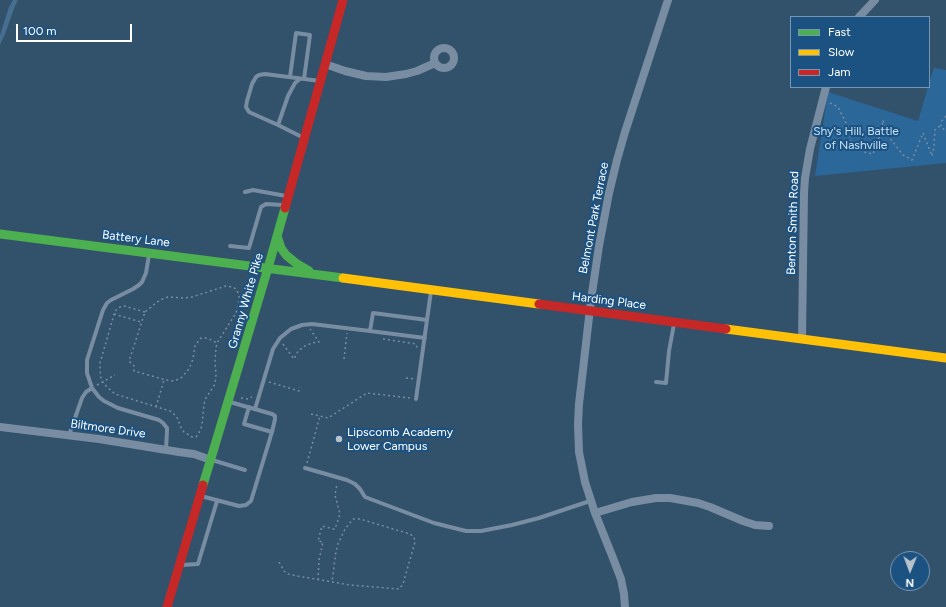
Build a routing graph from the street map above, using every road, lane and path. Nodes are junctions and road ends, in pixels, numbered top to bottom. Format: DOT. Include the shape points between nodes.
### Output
graph roads {
  1 [pos="343,0"];
  2 [pos="668,0"];
  3 [pos="875,0"];
  4 [pos="860,16"];
  5 [pos="435,63"];
  6 [pos="325,64"];
  7 [pos="290,78"];
  8 [pos="302,79"];
  9 [pos="320,81"];
  10 [pos="826,88"];
  11 [pos="838,107"];
  12 [pos="946,116"];
  13 [pos="941,125"];
  14 [pos="278,126"];
  15 [pos="946,132"];
  16 [pos="304,138"];
  17 [pos="246,192"];
  18 [pos="287,201"];
  19 [pos="0,234"];
  20 [pos="277,236"];
  21 [pos="230,246"];
  22 [pos="150,253"];
  23 [pos="268,268"];
  24 [pos="315,275"];
  25 [pos="431,290"];
  26 [pos="590,311"];
  27 [pos="145,312"];
  28 [pos="114,314"];
  29 [pos="427,320"];
  30 [pos="141,322"];
  31 [pos="675,322"];
  32 [pos="307,324"];
  33 [pos="348,328"];
  34 [pos="311,330"];
  35 [pos="318,331"];
  36 [pos="370,331"];
  37 [pos="425,338"];
  38 [pos="802,338"];
  39 [pos="378,339"];
  40 [pos="217,343"];
  41 [pos="281,348"];
  42 [pos="417,350"];
  43 [pos="946,358"];
  44 [pos="344,359"];
  45 [pos="115,375"];
  46 [pos="414,377"];
  47 [pos="164,380"];
  48 [pos="263,381"];
  49 [pos="103,382"];
  50 [pos="656,382"];
  51 [pos="413,384"];
  52 [pos="300,387"];
  53 [pos="92,388"];
  54 [pos="253,397"];
  55 [pos="240,398"];
  56 [pos="417,399"];
  57 [pos="229,401"];
  58 [pos="156,407"];
  59 [pos="249,407"];
  60 [pos="255,409"];
  61 [pos="311,414"];
  62 [pos="320,416"];
  63 [pos="0,427"];
  64 [pos="272,432"];
  65 [pos="69,436"];
  66 [pos="166,450"];
  67 [pos="211,460"];
  68 [pos="305,468"];
  69 [pos="245,470"];
  70 [pos="339,478"];
  71 [pos="200,496"];
  72 [pos="217,500"];
  73 [pos="590,501"];
  74 [pos="595,513"];
  75 [pos="769,526"];
  76 [pos="279,562"];
  77 [pos="180,565"];
  78 [pos="318,580"];
  79 [pos="332,582"];
  80 [pos="167,607"];
  81 [pos="625,607"];
  1 -- 6 [label="main road, Granny White Pike"];
  2 -- 26 [label="street, Belmont Park Terrace" via="612,176"];
  3 -- 4 [label="street"];
  5 -- 6 [label="street" via="417,71 386,77 366,76"];
  6 -- 9 [label="main road, Granny White Pike"];
  7 -- 8 [label="lane"];
  7 -- 8 [label="lane" via="296,33 310,35"];
  7 -- 14 [label="lane" via="259,75 254,80 247,101 246,107 249,112"];
  8 -- 9 [label="lane"];
  8 -- 14 [label="lane" via="295,83 288,96"];
  9 -- 16 [label="main road, Granny White Pike"];
  10 -- 38 [label="street, Benton Smith Road" via="805,178"];
  11 -- 13 [label="path" via="849,129 852,147 867,153 873,154 883,120 889,136 903,155 912,160 923,133 932,156 935,130"];
  12 -- 13 [label="path"];
  13 -- 15 [label="path"];
  14 -- 16 [label="lane"];
  16 -- 18 [label="main road, Granny White Pike"];
  17 -- 18 [label="lane" via="253,190"];
  18 -- 20 [label="main road, Granny White Pike"];
  18 -- 21 [label="lane" via="261,206 249,248"];
  19 -- 22 [label="main road, Battery Lane"];
  20 -- 23 [label="main road, Granny White Pike"];
  20 -- 24 [label="main road" via="286,255"];
  22 -- 23 [label="main road, Battery Lane"];
  22 -- 53 [label="lane" via="142,282 111,300 103,310 87,360 87,373"];
  23 -- 24 [label="main road, Harding Place"];
  23 -- 57 [label="main road, Granny White Pike"];
  24 -- 25 [label="main road, Harding Place"];
  25 -- 26 [label="main road, Harding Place"];
  25 -- 29 [label="lane"];
  26 -- 31 [label="main road, Harding Place"];
  26 -- 73 [label="street, Belmont Park Terrace" via="578,424 579,452"];
  27 -- 28 [label="path" via="124,306 118,308"];
  27 -- 30 [label="path"];
  27 -- 40 [label="path" via="164,298 192,297 226,286 233,287 239,297 236,313"];
  28 -- 30 [label="path"];
  28 -- 49 [label="path" via="100,363"];
  29 -- 36 [label="lane" via="373,313"];
  29 -- 37 [label="lane"];
  30 -- 47 [label="path" via="129,361 134,366 134,371"];
  31 -- 38 [label="main road, Harding Place"];
  31 -- 50 [label="lane" via="666,382"];
  32 -- 33 [label="lane"];
  32 -- 34 [label="path"];
  32 -- 48 [label="lane" via="290,329 279,339 273,349"];
  33 -- 36 [label="lane"];
  33 -- 44 [label="path"];
  34 -- 35 [label="path"];
  34 -- 41 [label="path" via="319,342 305,346 298,351 294,359 283,344"];
  36 -- 37 [label="lane"];
  37 -- 56 [label="lane"];
  38 -- 43 [label="main road, Harding Place"];
  39 -- 42 [label="path" via="416,344"];
  40 -- 47 [label="path" via="207,338 199,340 195,346 192,363 185,374 174,381"];
  40 -- 58 [label="path" via="216,379 204,404 202,425 197,436 190,436 184,432 173,413"];
  45 -- 49 [label="path"];
  46 -- 51 [label="path"];
  47 -- 58 [label="path"];
  48 -- 52 [label="path" via="299,391"];
  48 -- 60 [label="lane"];
  49 -- 53 [label="path"];
  49 -- 58 [label="path" via="115,394"];
  53 -- 65 [label="lane" via="82,398"];
  53 -- 66 [label="lane" via="110,405 163,423 167,428"];
  54 -- 55 [label="path"];
  56 -- 62 [label="path" via="367,393 328,418"];
  57 -- 59 [label="lane"];
  57 -- 67 [label="main road, Granny White Pike"];
  59 -- 60 [label="lane"];
  59 -- 64 [label="lane" via="244,424"];
  60 -- 64 [label="lane" via="275,416"];
  61 -- 62 [label="path"];
  62 -- 68 [label="path"];
  63 -- 65 [label="street, Biltmore Drive"];
  64 -- 72 [label="lane" via="251,501 239,506"];
  65 -- 66 [label="street, Biltmore Drive"];
  66 -- 67 [label="street, Biltmore Drive" via="194,454"];
  67 -- 69 [label="lane"];
  67 -- 71 [label="main road, Granny White Pike"];
  68 -- 70 [label="lane"];
  70 -- 73 [label="lane" via="355,484 365,497 434,523 466,530 481,531 512,525"];
  70 -- 78 [label="path" via="335,495 340,514 335,528 322,526 318,540 322,542"];
  71 -- 72 [label="lane"];
  71 -- 77 [label="main road, Granny White Pike"];
  72 -- 77 [label="lane" via="198,564"];
  73 -- 74 [label="street, Belmont Park Terrace"];
  74 -- 75 [label="street" via="632,502 670,498 698,503 754,525"];
  74 -- 81 [label="street, Belmont Park Terrace" via="618,569"];
  76 -- 78 [label="path" via="288,574"];
  77 -- 80 [label="main road, Granny White Pike"];
  78 -- 79 [label="path"];
  79 -- 79 [label="path" via="338,544 353,519 364,520 414,537 415,542 399,589"];
}
